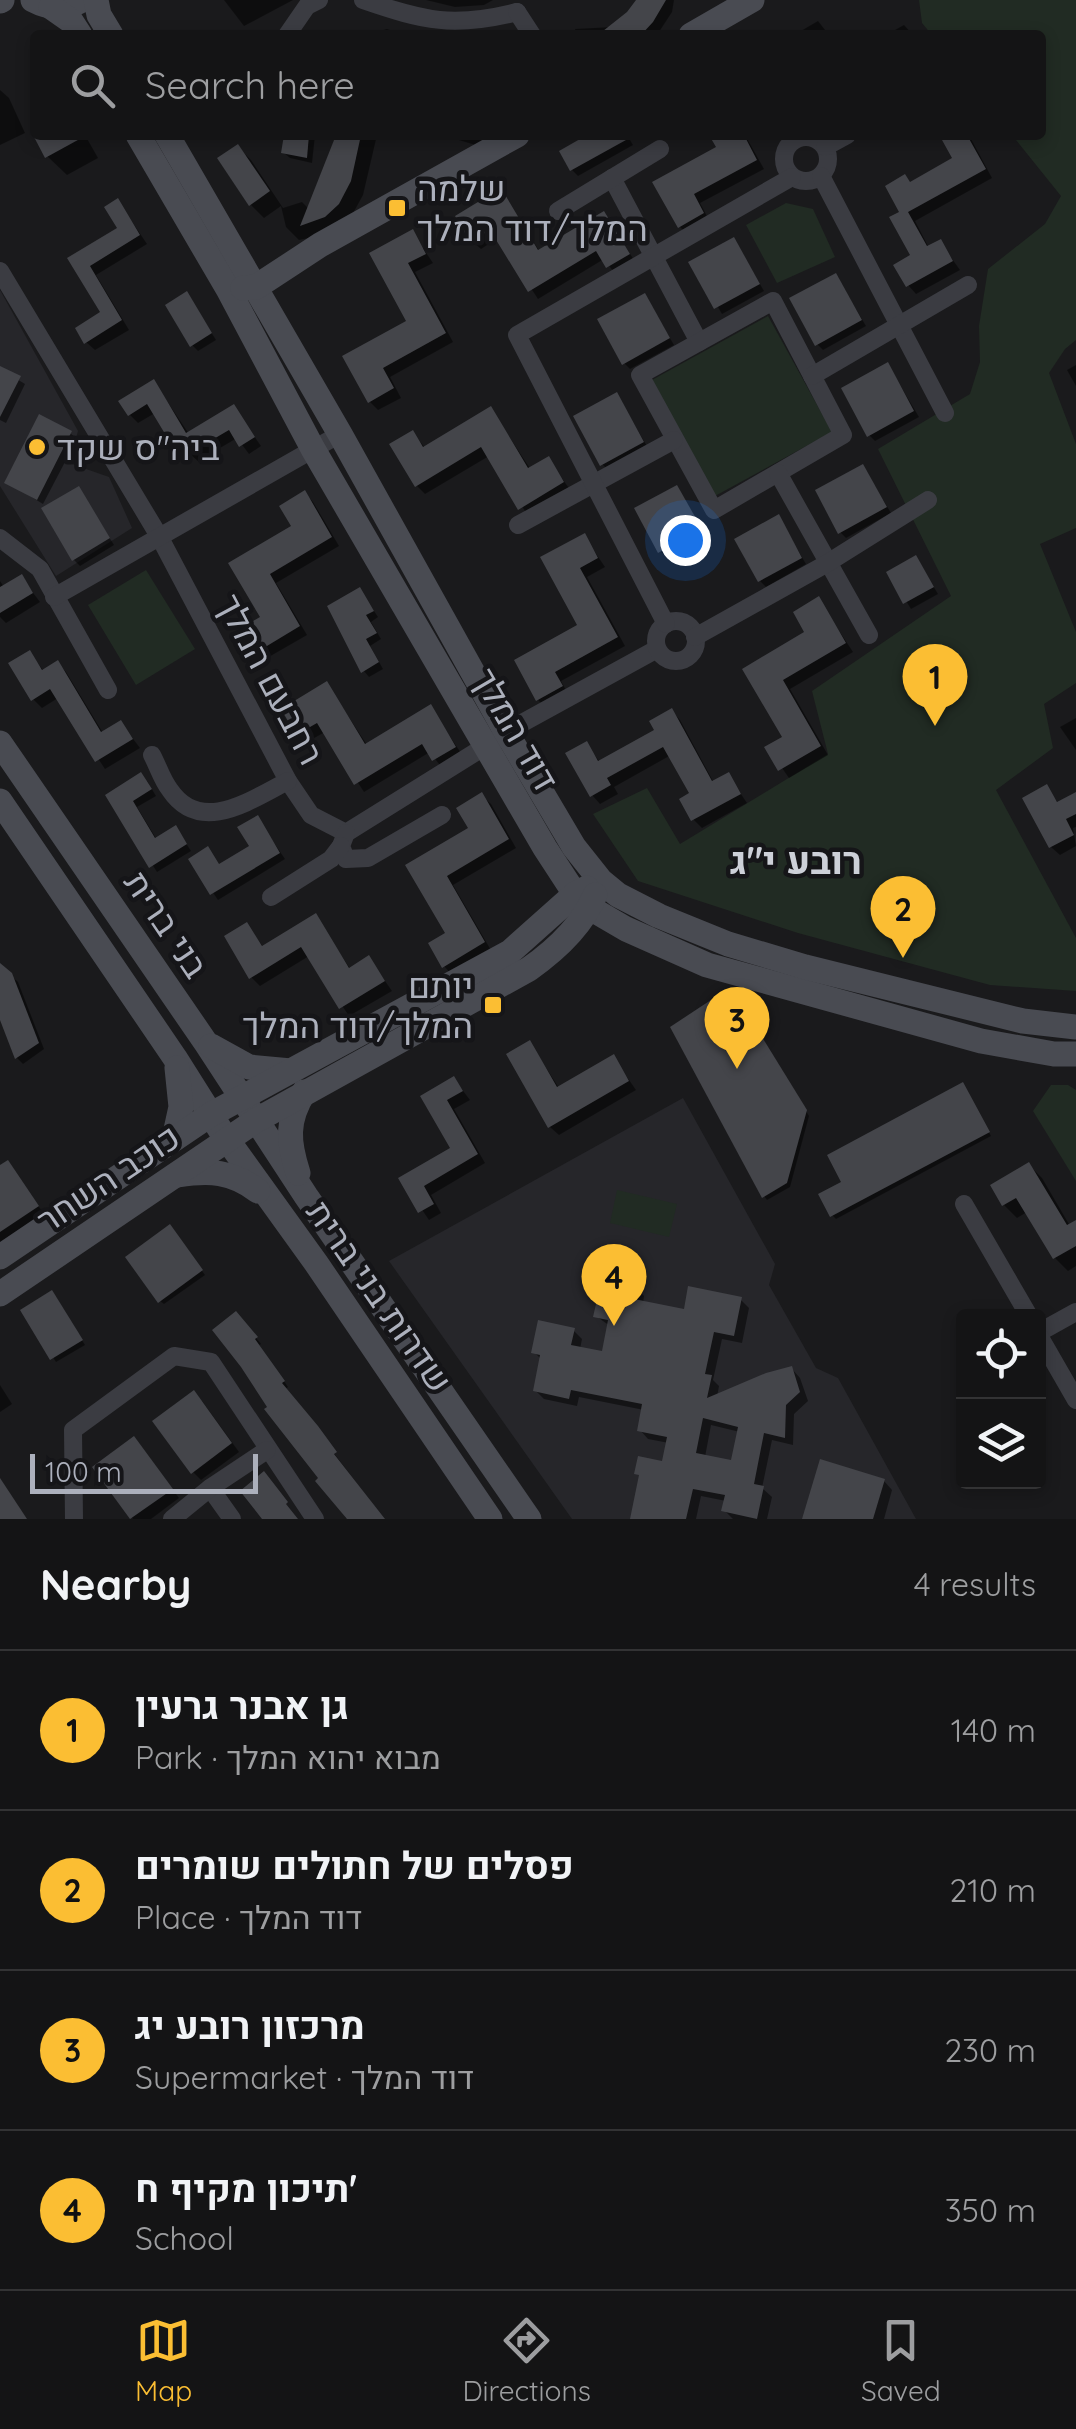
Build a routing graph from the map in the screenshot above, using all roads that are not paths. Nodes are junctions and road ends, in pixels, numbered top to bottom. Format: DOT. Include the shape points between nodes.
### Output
graph roads {
  1 [pos="82,0"];
  2 [pos="96,0"];
  3 [pos="318,0"];
  4 [pos="363,0"];
  5 [pos="752,0"];
  6 [pos="42,4"];
  7 [pos="522,6"];
  8 [pos="726,27"];
  9 [pos="77,30"];
  10 [pos="109,30"];
  11 [pos="290,30"];
  12 [pos="530,30"];
  13 [pos="141,140"];
  14 [pos="171,140"];
  15 [pos="508,140"];
  16 [pos="793,140"];
  17 [pos="816,140"];
  18 [pos="838,140"];
  19 [pos="824,148"];
  20 [pos="660,150"];
  21 [pos="820,176"];
  22 [pos="792,177"];
  23 [pos="612,178"];
  24 [pos="558,210"];
  25 [pos="652,255"];
  26 [pos="0,271"];
  27 [pos="250,278"];
  28 [pos="968,285"];
  29 [pos="228,289"];
  30 [pos="901,324"];
  31 [pos="699,342"];
  32 [pos="812,376"];
  33 [pos="946,413"];
  34 [pos="340,434"];
  35 [pos="674,440"];
  36 [pos="312,450"];
  37 [pos="778,473"];
  38 [pos="594,484"];
  39 [pos="928,500"];
  40 [pos="518,525"];
  41 [pos="159,536"];
  42 [pos="0,538"];
  43 [pos="826,564"];
  44 [pos="54,596"];
  45 [pos="666,624"];
  46 [pos="868,635"];
  47 [pos="695,637"];
  48 [pos="657,650"];
  49 [pos="108,690"];
  50 [pos="496,739"];
  51 [pos="0,743"];
  52 [pos="152,755"];
  53 [pos="288,781"];
  54 [pos="0,801"];
  55 [pos="442,814"];
  56 [pos="343,840"];
  57 [pos="545,848"];
  58 [pos="601,881"];
  59 [pos="271,897"];
  60 [pos="583,901"];
  61 [pos="626,929"];
  62 [pos="532,935"];
  63 [pos="556,949"];
  64 [pos="1076,1027"];
  65 [pos="206,1042"];
  66 [pos="1069,1057"];
  67 [pos="175,1058"];
  68 [pos="298,1081"];
  69 [pos="248,1109"];
  70 [pos="210,1115"];
  71 [pos="174,1139"];
  72 [pos="227,1139"];
  73 [pos="174,1176"];
  74 [pos="306,1196"];
  75 [pos="272,1202"];
  76 [pos="964,1204"];
  77 [pos="0,1257"];
  78 [pos="0,1294"];
  79 [pos="1024,1309"];
  80 [pos="1076,1312"];
  81 [pos="1046,1329"];
  82 [pos="1046,1347"];
  83 [pos="1076,1400"];
  84 [pos="266,1450"];
  85 [pos="210,1488"];
  86 [pos="74,1519"];
  87 [pos="172,1519"];
  88 [pos="232,1519"];
  89 [pos="314,1519"];
  90 [pos="490,1519"];
  91 [pos="530,1519"];
  1 -- 6 [label="street" via="64,8"];
  2 -- 10 [label="street"];
  3 -- 11 [label="street"];
  4 -- 7 [label="street" via="440,22 479,22"];
  5 -- 8 [label="street"];
  6 -- 9 [label="street"];
  7 -- 12 [label="street"];
  13 -- 29 [label="street, דוד המלך"];
  14 -- 27 [label="street, דוד המלך"];
  15 -- 27 [label="street"];
  16 -- 22 [label="street" via="784,158"];
  17 -- 19 [label="street"];
  18 -- 19 [label="street"];
  19 -- 21 [label="street" via="828,162"];
  20 -- 23 [label="street"];
  21 -- 22 [label="street" via="807,182"];
  21 -- 30 [label="street"];
  22 -- 25 [label="street"];
  23 -- 24 [label="street"];
  23 -- 25 [label="street"];
  25 -- 31 [label="street"];
  25 -- 38 [label="street" via="517,336"];
  26 -- 41 [label="street, רחבעם המלך"];
  27 -- 29 [label="street"];
  27 -- 34 [label="street, דוד המלך"];
  28 -- 30 [label="street"];
  29 -- 36 [label="street, דוד המלך"];
  30 -- 32 [label="street"];
  30 -- 33 [label="street"];
  31 -- 32 [label="street" via="773,301"];
  31 -- 35 [label="street" via="640,375"];
  32 -- 37 [label="street" via="843,435"];
  34 -- 36 [label="street"];
  34 -- 50 [label="street, דוד המלך"];
  35 -- 37 [label="street" via="714,510"];
  35 -- 38 [label="street"];
  36 -- 41 [label="street"];
  36 -- 50 [label="street, דוד המלך"];
  37 -- 43 [label="street"];
  38 -- 40 [label="street"];
  38 -- 45 [label="street"];
  39 -- 43 [label="street"];
  41 -- 44 [label="street"];
  41 -- 53 [label="street, רחבעם המלך"];
  42 -- 44 [label="street" via="40,568"];
  43 -- 46 [label="street"];
  43 -- 47 [label="street"];
  44 -- 49 [label="street"];
  45 -- 47 [label="street" via="684,623"];
  45 -- 48 [label="street" via="657,634"];
  47 -- 48 [label="street" via="684,660 670,661"];
  48 -- 50 [label="street"];
  50 -- 56 [label="street"];
  50 -- 57 [label="street, דוד המלך"];
  50 -- 58 [label="street, דוד המלך"];
  51 -- 65 [label="street, בני ברית"];
  52 -- 53 [label="street" via="171,793 194,809 221,814"];
  53 -- 56 [label="street, רחבעם המלך" via="311,816"];
  54 -- 67 [label="street, בני ברית"];
  55 -- 56 [label="street, רחבעם המלך" via="368,858 346,859"];
  56 -- 59 [label="street" via="330,859"];
  57 -- 60 [label="street, דוד המלך"];
  57 -- 62 [label="street" via="548,889"];
  58 -- 60 [label="street"];
  58 -- 64 [label="street, דוד המלך" via="660,916 728,944 1024,1020"];
  60 -- 61 [label="street, דוד המלך"];
  60 -- 62 [label="street"];
  60 -- 63 [label="street"];
  61 -- 63 [label="street"];
  61 -- 66 [label="street, דוד המלך" via="707,966"];
  62 -- 68 [label="street"];
  63 -- 68 [label="street" via="496,988"];
  65 -- 68 [label="street" via="229,1059"];
  65 -- 69 [label="street, בני ברית"];
  67 -- 70 [label="street, בני ברית"];
  67 -- 71 [label="street" via="181,1107"];
  68 -- 69 [label="street"];
  68 -- 74 [label="street" via="288,1135"];
  69 -- 70 [label="street, כוכב השחר"];
  69 -- 72 [label="street, כוכב השחר"];
  69 -- 74 [label="street, בני ברית"];
  70 -- 71 [label="street, כוכב השחר"];
  70 -- 72 [label="street, שדרות בני ברית"];
  71 -- 77 [label="street, כוכב השחר"];
  72 -- 73 [label="street, כוכב השחר"];
  72 -- 75 [label="street, שדרות בני ברית"];
  73 -- 75 [label="street" via="221,1172"];
  73 -- 78 [label="street, כוכב השחר"];
  74 -- 91 [label="street, שדרות בני ברית"];
  75 -- 90 [label="street, שדרות בני ברית"];
  76 -- 79 [label="street"];
  80 -- 81 [label="street"];
  82 -- 83 [label="street"];
  84 -- 85 [label="street"];
  84 -- 86 [label="street" via="211,1362 174,1356 73,1430"];
  84 -- 89 [label="street"];
  85 -- 87 [label="street"];
  85 -- 88 [label="street"];
}
